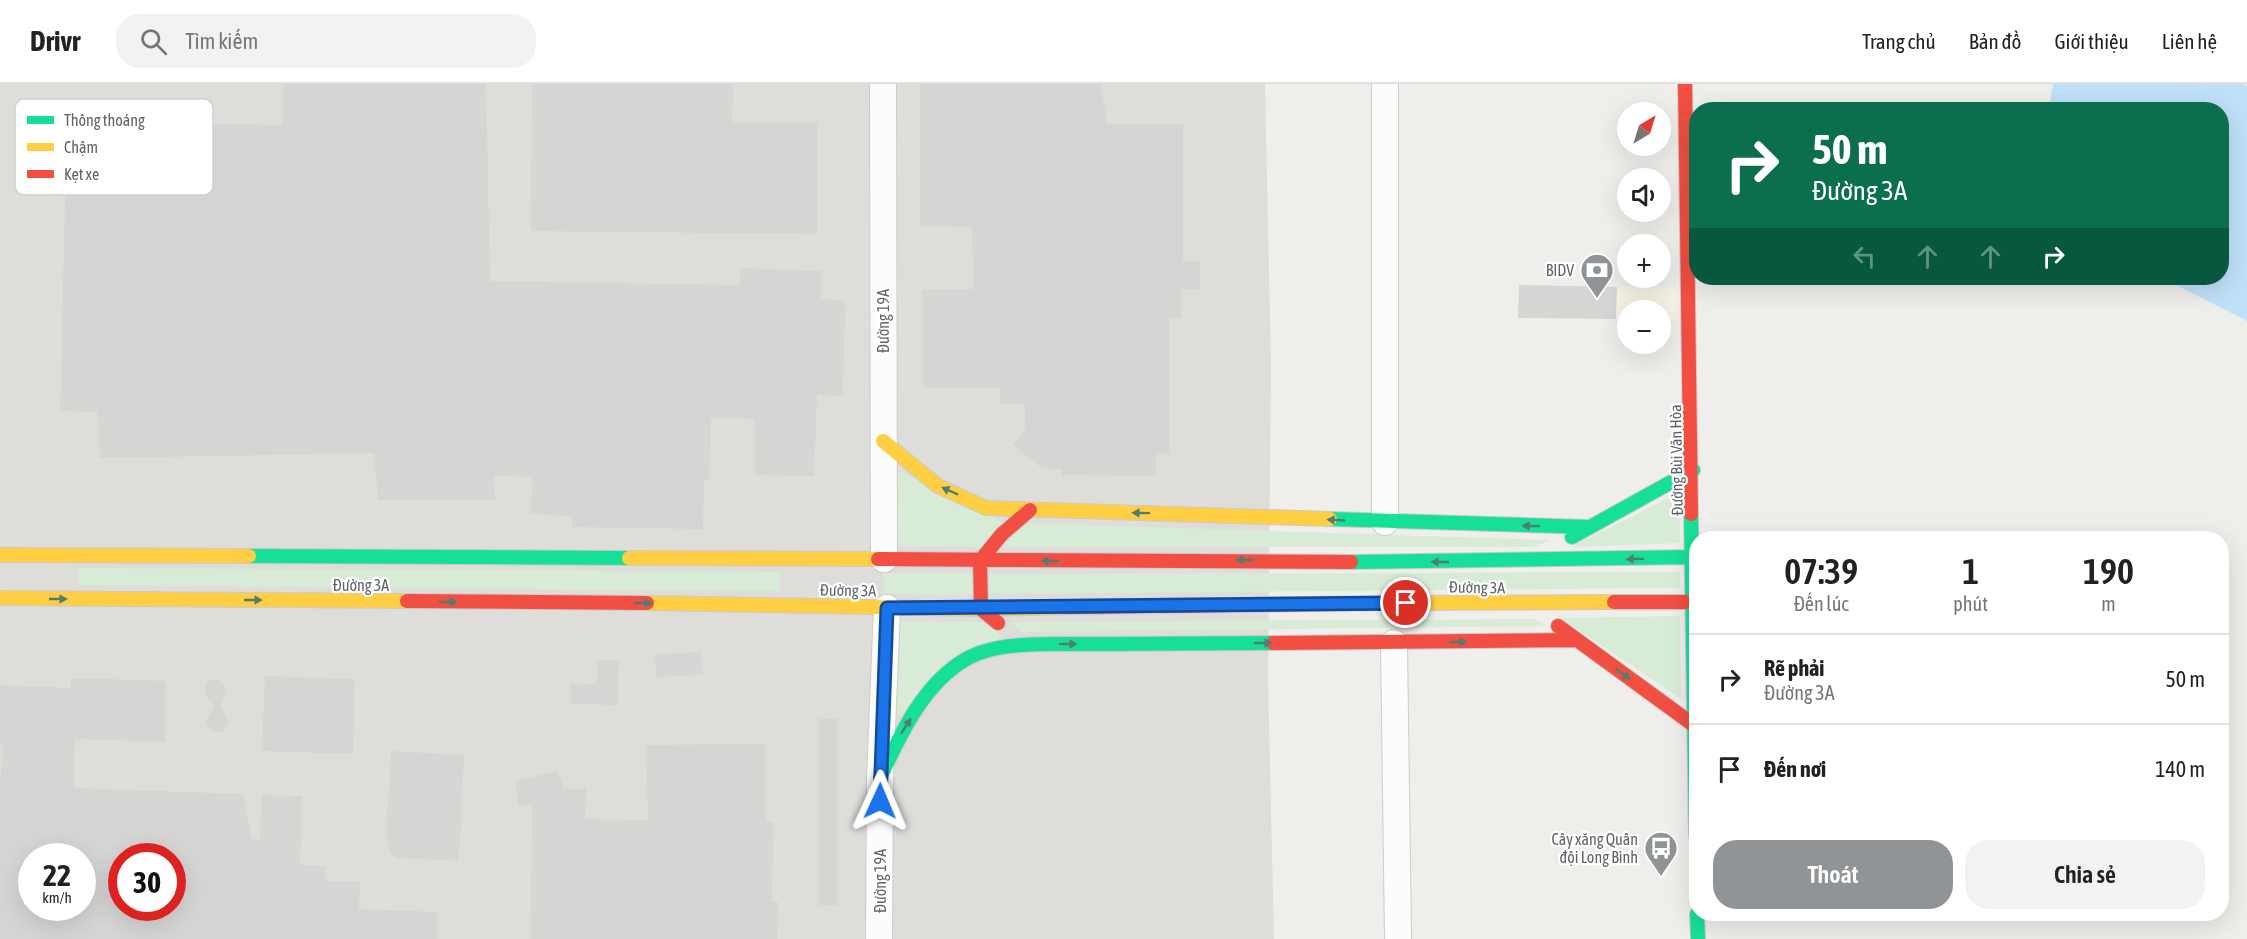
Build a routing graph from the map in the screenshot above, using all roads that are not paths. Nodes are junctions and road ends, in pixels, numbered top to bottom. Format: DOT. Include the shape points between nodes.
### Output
graph roads {
  1 [pos="883,84"];
  2 [pos="1385,84"];
  3 [pos="1685,84"];
  4 [pos="1689,277"];
  5 [pos="1689,285"];
  6 [pos="884,441"];
  7 [pos="1693,470"];
  8 [pos="1030,510"];
  9 [pos="1386,522"];
  10 [pos="1589,527"];
  11 [pos="1694,531"];
  12 [pos="0,555"];
  13 [pos="1689,557"];
  14 [pos="980,561"];
  15 [pos="1528,561"];
  16 [pos="884,564"];
  17 [pos="0,598"];
  18 [pos="886,598"];
  19 [pos="1689,602"];
  20 [pos="1530,605"];
  21 [pos="981,609"];
  22 [pos="1575,640"];
  23 [pos="1394,643"];
  24 [pos="1025,645"];
  25 [pos="1689,722"];
  26 [pos="880,778"];
  27 [pos="1697,921"];
  28 [pos="879,939"];
  29 [pos="1398,939"];
  30 [pos="1698,939"];
  1 -- 6 [label="street, Đường 19A"];
  2 -- 9 [label="street"];
  3 -- 4 [label="street, Đường Bùi Văn Hòa"];
  5 -- 7 [label="street, Đường Bùi Văn Hòa"];
  8 -- 6 [label="street, one-way" via="986,508 938,486"];
  6 -- 16 [label="street, Đường 19A"];
  7 -- 10 [label="street"];
  7 -- 11 [label="street, Đường Bùi Văn Hòa"];
  9 -- 8 [label="street, one-way"];
  8 -- 14 [label="street" via="1002,534"];
  10 -- 9 [label="street, one-way"];
  10 -- 15 [label="street"];
  12 -- 16 [label="street, Đường 3A"];
  13 -- 15 [label="street, Đường 3A, one-way"];
  15 -- 14 [label="street, Đường 3A, one-way"];
  14 -- 16 [label="street, Đường 3A"];
  14 -- 21 [label="street"];
  17 -- 18 [label="street, Đường 3A, one-way" via="740,604"];
  18 -- 21 [label="street, Đường 3A"];
  18 -- 26 [label="street, Đường 19A"];
  19 -- 20 [label="street, Đường 3A"];
  20 -- 21 [label="street, Đường 3A" via="1246,604"];
  20 -- 22 [label="street"];
  21 -- 24 [label="street"];
  23 -- 22 [label="street, one-way"];
  22 -- 25 [label="street, one-way"];
  24 -- 23 [label="street, one-way"];
  23 -- 29 [label="street"];
  26 -- 24 [label="street, one-way" via="903,730 935,686 967,658"];
  26 -- 28 [label="street, Đường 19A"];
  27 -- 30 [label="street"];
}
